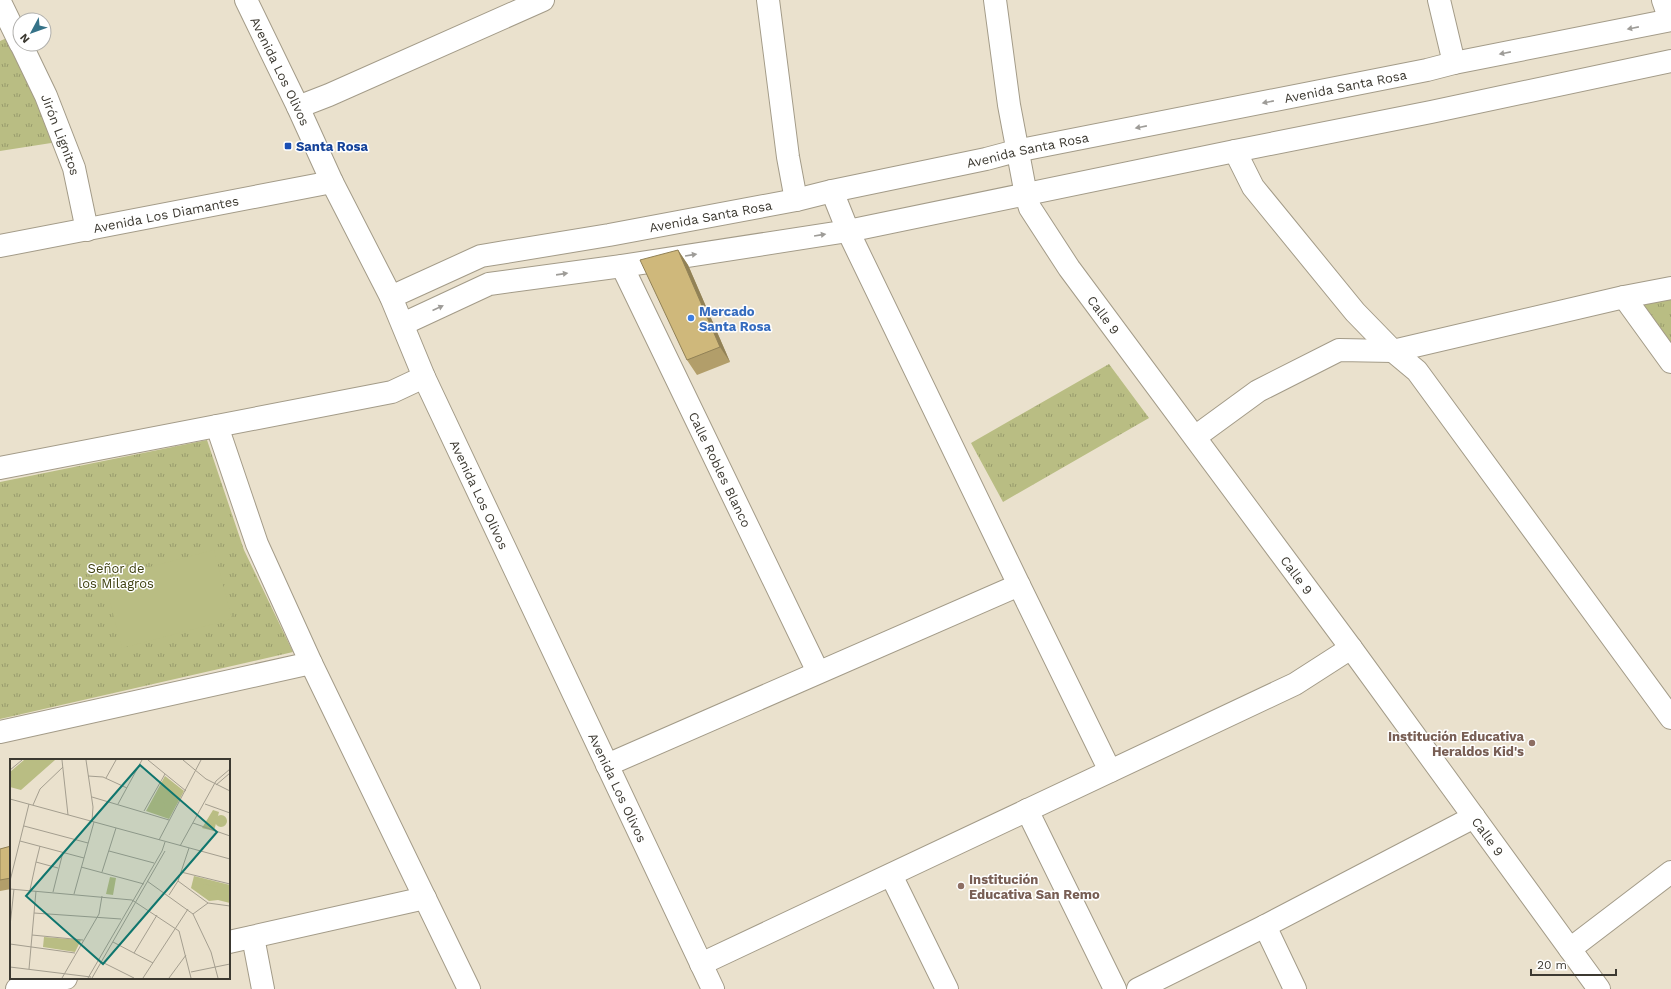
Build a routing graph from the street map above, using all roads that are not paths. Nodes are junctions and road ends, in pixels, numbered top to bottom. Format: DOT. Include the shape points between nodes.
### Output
graph roads {
  1 [pos="246,0"];
  2 [pos="543,0"];
  3 [pos="768,0"];
  4 [pos="995,0"];
  5 [pos="1439,0"];
  6 [pos="1663,0"];
  7 [pos="0,2"];
  8 [pos="509,6"];
  9 [pos="1670,20"];
  10 [pos="12,27"];
  11 [pos="24,52"];
  12 [pos="1671,61"];
  13 [pos="1454,63"];
  14 [pos="298,107"];
  15 [pos="1016,151"];
  16 [pos="1235,151"];
  17 [pos="332,182"];
  18 [pos="832,191"];
  19 [pos="1026,195"];
  20 [pos="796,200"];
  21 [pos="87,230"];
  22 [pos="848,231"];
  23 [pos="0,246"];
  24 [pos="622,266"];
  25 [pos="1671,288"];
  26 [pos="391,297"];
  27 [pos="1624,297"];
  28 [pos="403,324"];
  29 [pos="1393,351"];
  30 [pos="1671,362"];
  31 [pos="424,377"];
  32 [pos="217,426"];
  33 [pos="1195,437"];
  34 [pos="0,468"];
  35 [pos="1019,585"];
  36 [pos="1351,648"];
  37 [pos="311,663"];
  38 [pos="818,672"];
  39 [pos="1671,718"];
  40 [pos="0,732"];
  41 [pos="607,765"];
  42 [pos="1110,771"];
  43 [pos="1027,810"];
  44 [pos="1474,817"];
  45 [pos="1671,872"];
  46 [pos="891,875"];
  47 [pos="425,898"];
  48 [pos="1266,926"];
  49 [pos="253,936"];
  50 [pos="230,942"];
  51 [pos="1570,949"];
  52 [pos="701,964"];
  53 [pos="62,979"];
  54 [pos="710,988"];
  55 [pos="17,989"];
  56 [pos="263,989"];
  57 [pos="469,989"];
  58 [pos="947,989"];
  59 [pos="1115,989"];
  60 [pos="1138,989"];
  61 [pos="1295,989"];
  62 [pos="1599,989"];
  1 -- 14 [label="street, Avenida Los Olivos"];
  2 -- 8 [label="street"];
  3 -- 20 [label="street"];
  4 -- 15 [label="street, Calle 9"];
  5 -- 13 [label="street"];
  6 -- 9 [label="street"];
  7 -- 10 [label="street, Jirón Lignitos"];
  8 -- 14 [label="street" via="329,95"];
  9 -- 13 [label="street, Avenida Santa Rosa, one-way"];
  11 -- 21 [label="street, Jirón Lignitos" via="46,96 74,168"];
  12 -- 16 [label="street"];
  13 -- 15 [label="street, Avenida Santa Rosa, one-way"];
  14 -- 17 [label="street, Avenida Los Olivos"];
  15 -- 18 [label="street, Avenida Santa Rosa"];
  15 -- 19 [label="street, Calle 9"];
  16 -- 19 [label="street"];
  16 -- 29 [label="street" via="1253,187 1355,312"];
  17 -- 21 [label="street, Avenida Los Diamantes"];
  17 -- 26 [label="street, Avenida Los Olivos"];
  18 -- 20 [label="street, Avenida Santa Rosa"];
  18 -- 22 [label="street"];
  19 -- 22 [label="street"];
  19 -- 33 [label="street, Calle 9" via="1030,208 1069,268"];
  20 -- 26 [label="street, Avenida Santa Rosa" via="481,256"];
  21 -- 23 [label="street, Avenida Los Diamantes"];
  24 -- 22 [label="street, one-way"];
  22 -- 35 [label="street"];
  28 -- 24 [label="street, one-way" via="489,284"];
  24 -- 38 [label="street, Calle Robles Blanco"];
  25 -- 27 [label="street"];
  26 -- 28 [label="street, Avenida Los Olivos"];
  27 -- 29 [label="street"];
  27 -- 30 [label="street"];
  28 -- 31 [label="street, Avenida Los Olivos"];
  29 -- 33 [label="street" via="1339,350 1258,391"];
  29 -- 39 [label="street" via="1417,371"];
  31 -- 32 [label="street" via="392,392"];
  31 -- 41 [label="street, Avenida Los Olivos"];
  32 -- 34 [label="street"];
  32 -- 37 [label="street" via="257,544"];
  33 -- 36 [label="street, Calle 9"];
  35 -- 38 [label="street"];
  35 -- 42 [label="street"];
  36 -- 42 [label="street" via="1295,684"];
  36 -- 44 [label="street, Calle 9"];
  37 -- 40 [label="street"];
  37 -- 47 [label="street"];
  38 -- 41 [label="street"];
  41 -- 52 [label="street, Avenida Los Olivos"];
  42 -- 43 [label="street"];
  43 -- 46 [label="street"];
  43 -- 59 [label="street"];
  44 -- 48 [label="street"];
  44 -- 51 [label="street, Calle 9"];
  45 -- 51 [label="street"];
  46 -- 52 [label="street"];
  46 -- 58 [label="street"];
  47 -- 49 [label="street"];
  47 -- 57 [label="street"];
  48 -- 60 [label="street"];
  48 -- 61 [label="street"];
  49 -- 50 [label="street"];
  49 -- 56 [label="street"];
  51 -- 62 [label="street, Calle 9"];
  52 -- 54 [label="street, Avenida Los Olivos"];
  53 -- 55 [label="street"];
}
